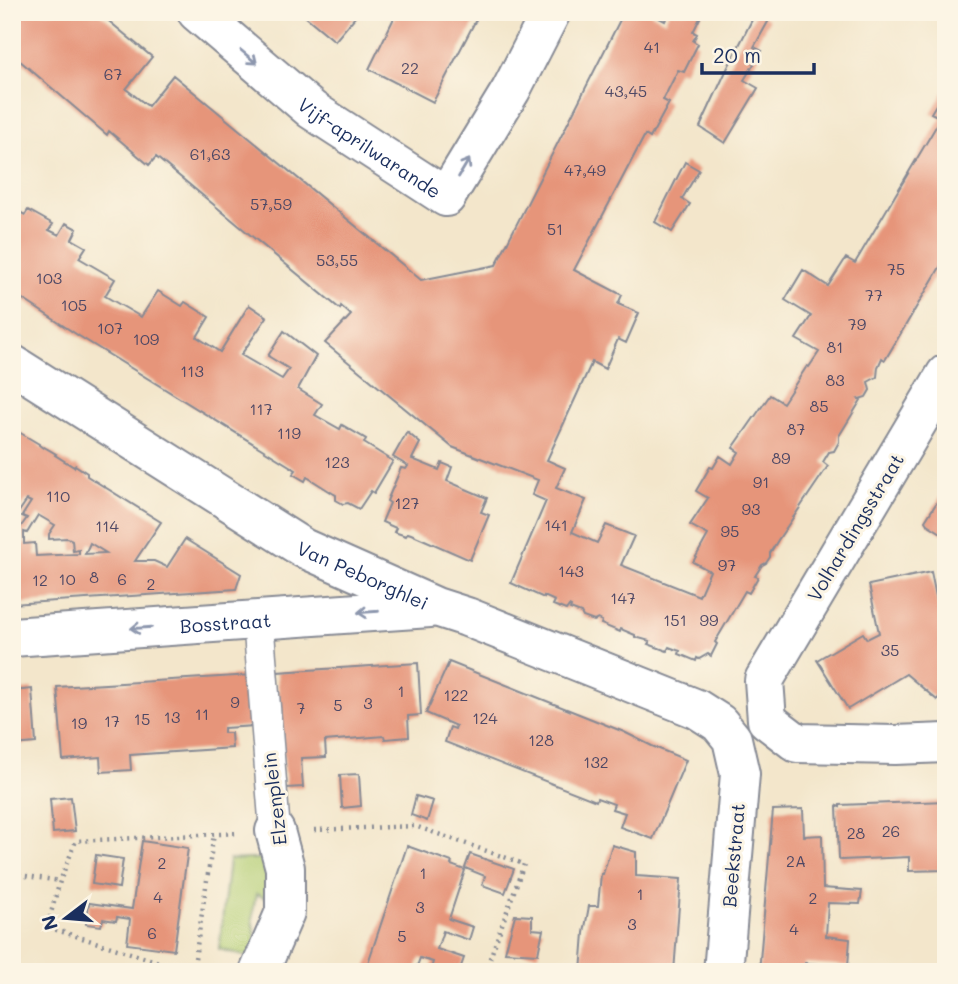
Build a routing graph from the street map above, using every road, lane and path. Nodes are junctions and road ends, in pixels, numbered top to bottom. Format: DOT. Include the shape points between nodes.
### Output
graph roads {
  1 [pos="197,12"];
  2 [pos="551,12"];
  3 [pos="12,364"];
  4 [pos="946,374"];
  5 [pos="436,607"];
  6 [pos="258,620"];
  7 [pos="12,637"];
  8 [pos="732,739"];
  9 [pos="946,743"];
  10 [pos="275,831"];
  11 [pos="214,834"];
  12 [pos="12,874"];
  13 [pos="192,972"];
  14 [pos="259,972"];
  15 [pos="723,972"];
  1 -- 2 [label="street, Vijf-aprilwarande, one-way" via="312,110 446,197 511,90"];
  3 -- 5 [label="street, Van Peborghlei" via="303,548"];
  4 -- 9 [label="street, Volhardingsstraat" via="764,680 767,720 797,743"];
  5 -- 6 [label="street, Bosstraat, one-way"];
  5 -- 8 [label="street, Van Peborghlei" via="697,709 719,723"];
  6 -- 7 [label="street, Bosstraat, one-way"];
  6 -- 10 [label="street, Elzenplein"];
  8 -- 15 [label="street, Beekstraat" via="740,774"];
  10 -- 14 [label="street, Elzenplein" via="285,868 285,912"];
  11 -- 13 [label="path"];
  12 -- 13 [label="path" via="60,881 47,927"];
}
